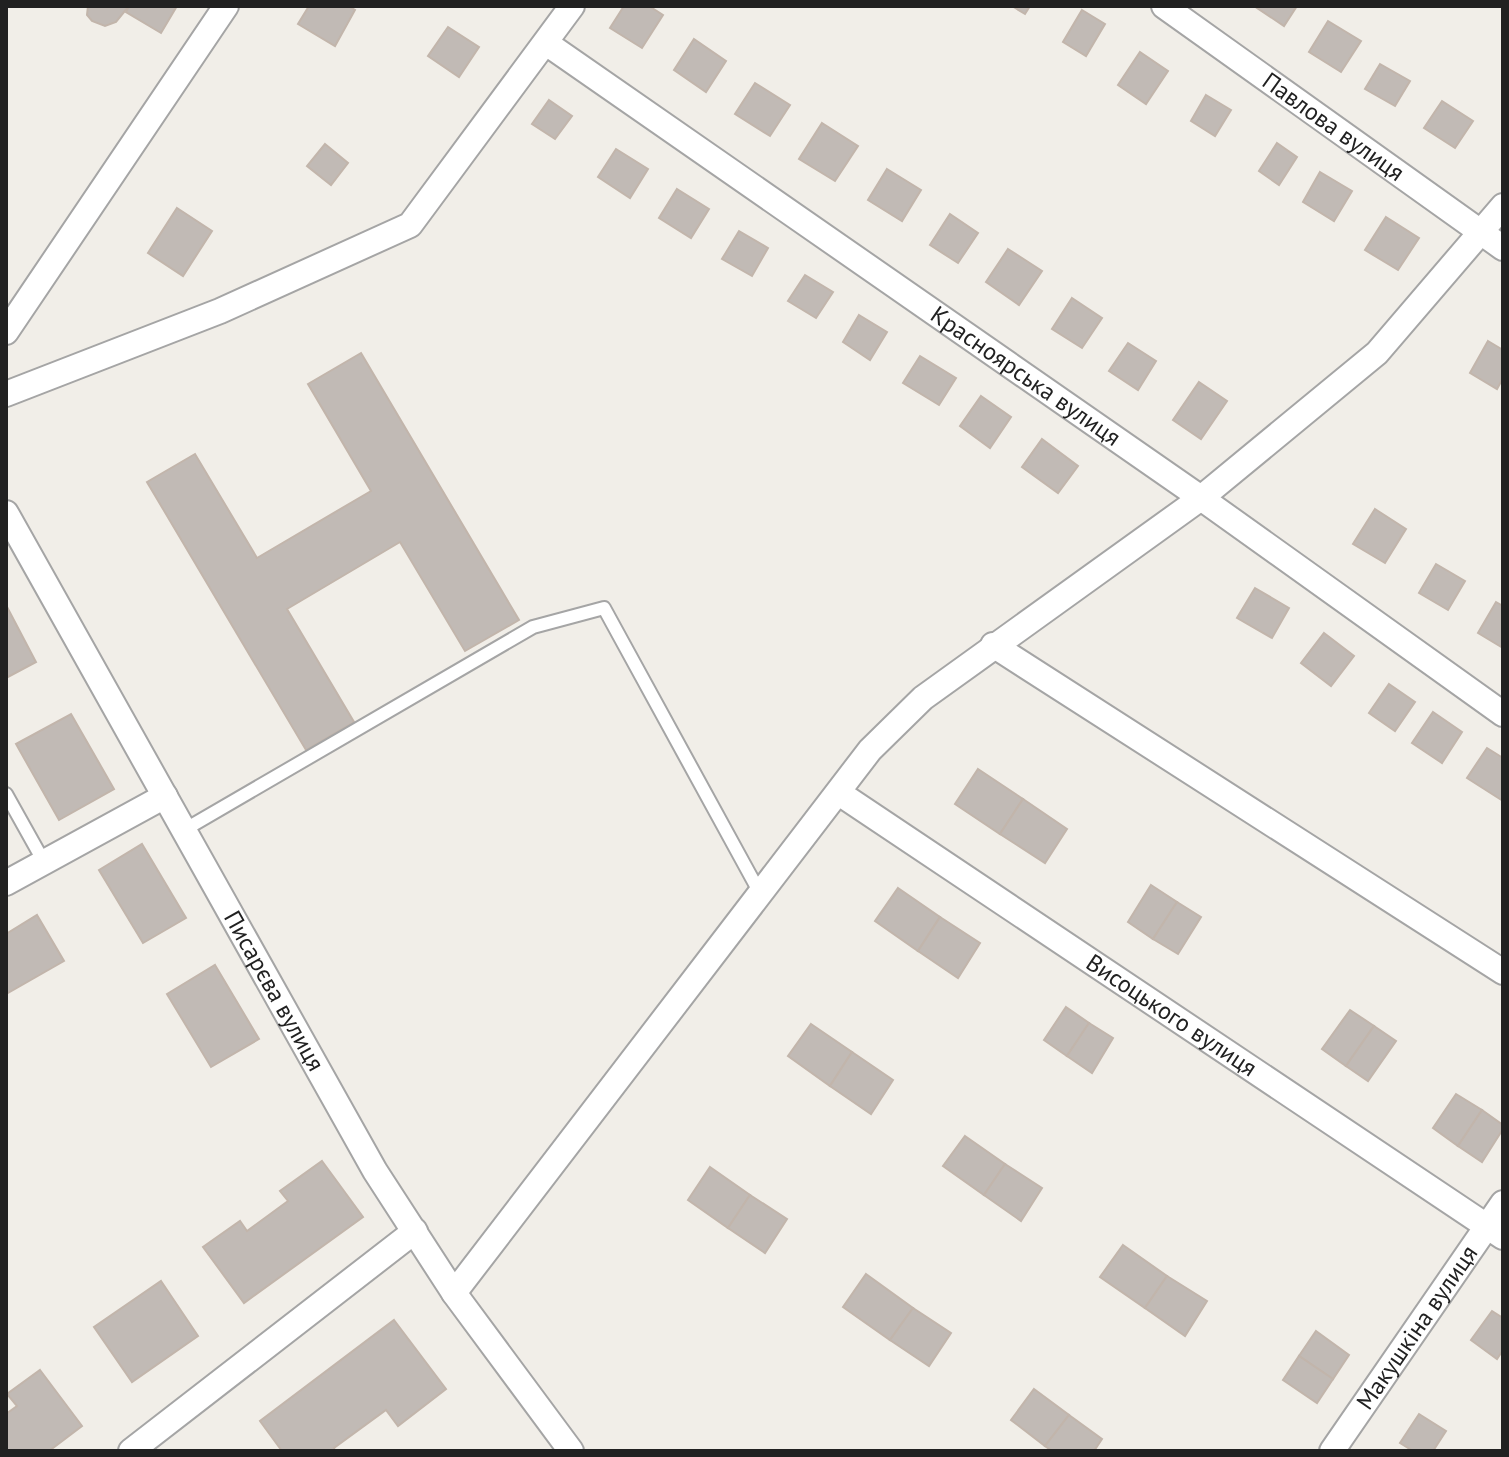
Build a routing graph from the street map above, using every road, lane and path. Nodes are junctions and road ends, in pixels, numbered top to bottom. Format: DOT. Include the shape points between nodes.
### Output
graph roads {
  1 [pos="226,6"];
  2 [pos="572,6"];
  3 [pos="1164,6"];
  4 [pos="546,43"];
  5 [pos="1503,206"];
  6 [pos="1481,233"];
  7 [pos="1503,248"];
  8 [pos="6,332"];
  9 [pos="6,394"];
  10 [pos="1201,498"];
  11 [pos="6,513"];
  12 [pos="993,645"];
  13 [pos="1503,714"];
  14 [pos="839,793"];
  15 [pos="6,794"];
  16 [pos="165,796"];
  17 [pos="184,830"];
  18 [pos="44,862"];
  19 [pos="6,883"];
  20 [pos="760,893"];
  21 [pos="1503,972"];
  22 [pos="1503,1203"];
  23 [pos="415,1231"];
  24 [pos="1496,1232"];
  25 [pos="454,1293"];
  26 [pos="131,1451"];
  27 [pos="571,1451"];
  28 [pos="1332,1451"];
  1 -- 8 [label="street"];
  2 -- 4 [label="street"];
  3 -- 6 [label="street, Павлова вулиця"];
  4 -- 9 [label="street" via="410,225 220,311"];
  4 -- 10 [label="street, Красноярська вулиця"];
  5 -- 6 [label="street"];
  6 -- 7 [label="street, Павлова вулиця"];
  6 -- 10 [label="street" via="1377,353"];
  10 -- 12 [label="street"];
  10 -- 13 [label="street, Красноярська вулиця"];
  11 -- 16 [label="street, Писарєва вулиця"];
  12 -- 14 [label="street" via="923,698 870,750"];
  12 -- 21 [label="street"];
  14 -- 20 [label="street"];
  14 -- 24 [label="street, Висоцького вулиця"];
  15 -- 18 [label="lane"];
  16 -- 17 [label="street, Писарєва вулиця"];
  16 -- 18 [label="street"];
  17 -- 20 [label="lane" via="533,627 604,608"];
  17 -- 23 [label="street, Писарєва вулиця" via="375,1171"];
  18 -- 19 [label="street"];
  20 -- 25 [label="street"];
  22 -- 24 [label="street, Макушкіна вулиця"];
  23 -- 25 [label="street, Писарєва вулиця"];
  23 -- 26 [label="street"];
  24 -- 28 [label="street, Макушкіна вулиця"];
  25 -- 27 [label="street, Писарєва вулиця"];
}
